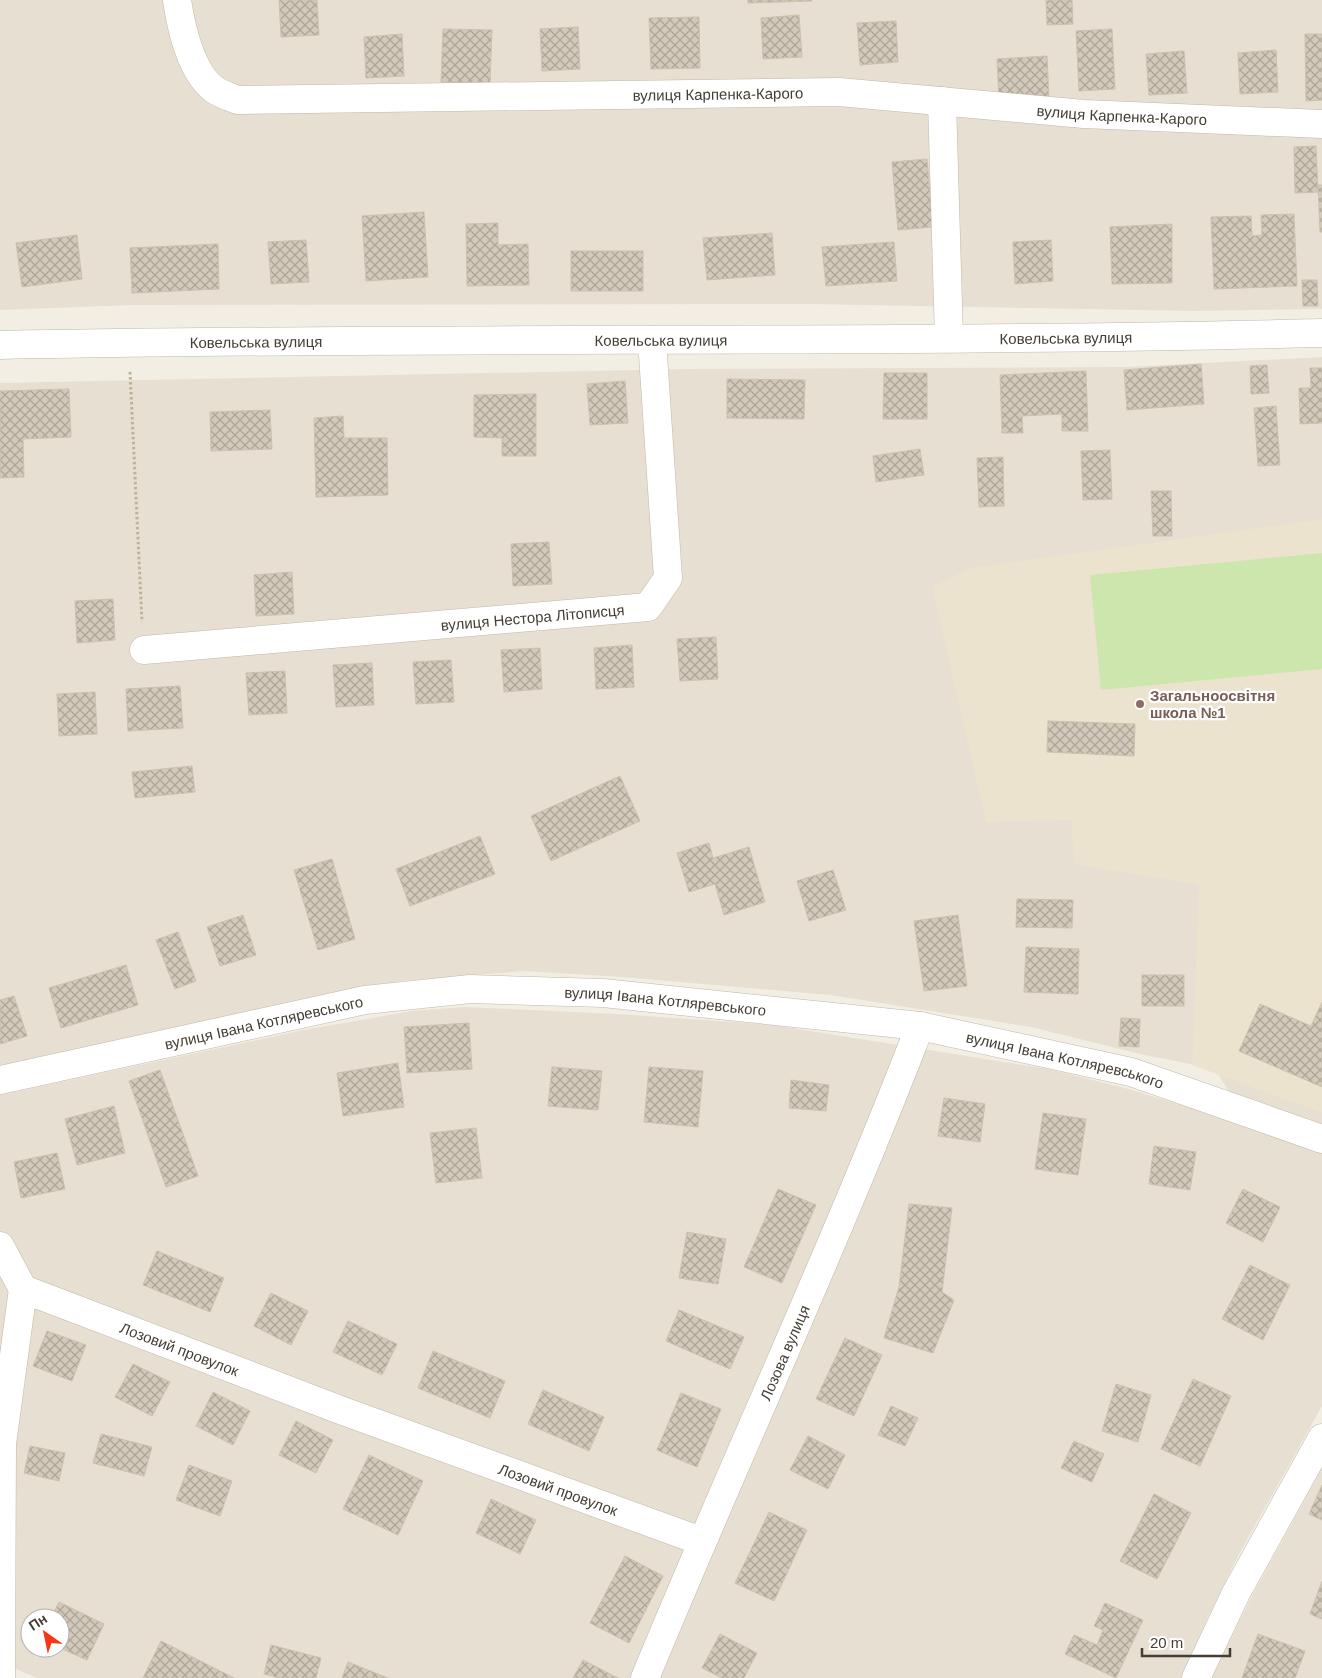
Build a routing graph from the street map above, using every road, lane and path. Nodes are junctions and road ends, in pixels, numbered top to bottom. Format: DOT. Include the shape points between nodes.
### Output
graph roads {
  1 [pos="177,0"];
  2 [pos="942,101"];
  3 [pos="1322,124"];
  4 [pos="1322,333"];
  5 [pos="949,338"];
  6 [pos="652,340"];
  7 [pos="129,343"];
  8 [pos="0,345"];
  9 [pos="144,650"];
  10 [pos="920,1026"];
  11 [pos="0,1080"];
  12 [pos="1322,1139"];
  13 [pos="0,1246"];
  14 [pos="23,1289"];
  15 [pos="1322,1438"];
  16 [pos="701,1541"];
  17 [pos="1,1678"];
  18 [pos="645,1678"];
  19 [pos="1196,1678"];
  1 -- 2 [label="street, вулиця Карпенка-Карого" via="198,73 215,90 236,100 839,92"];
  2 -- 3 [label="street, вулиця Карпенка-Карого" via="1084,114"];
  2 -- 5 [label="street"];
  4 -- 5 [label="street, Ковельська вулиця"];
  5 -- 6 [label="street, Ковельська вулиця"];
  6 -- 7 [label="street, Ковельська вулиця"];
  6 -- 9 [label="street, вулиця Нестора Літописця" via="668,578 648,607"];
  7 -- 8 [label="street, Ковельська вулиця"];
  7 -- 9 [label="path"];
  10 -- 11 [label="street, вулиця Івана Котляревського" via="603,993 470,989 365,1000"];
  10 -- 12 [label="street, вулиця Івана Котляревського" via="1131,1072"];
  10 -- 16 [label="street, Лозова вулиця" via="878,1134"];
  13 -- 14 [label="street"];
  14 -- 16 [label="street, Лозовий провулок" via="343,1411"];
  14 -- 17 [label="street" via="2,1444"];
  15 -- 19 [label="street" via="1236,1593"];
  16 -- 18 [label="street, Лозова вулиця"];
}
